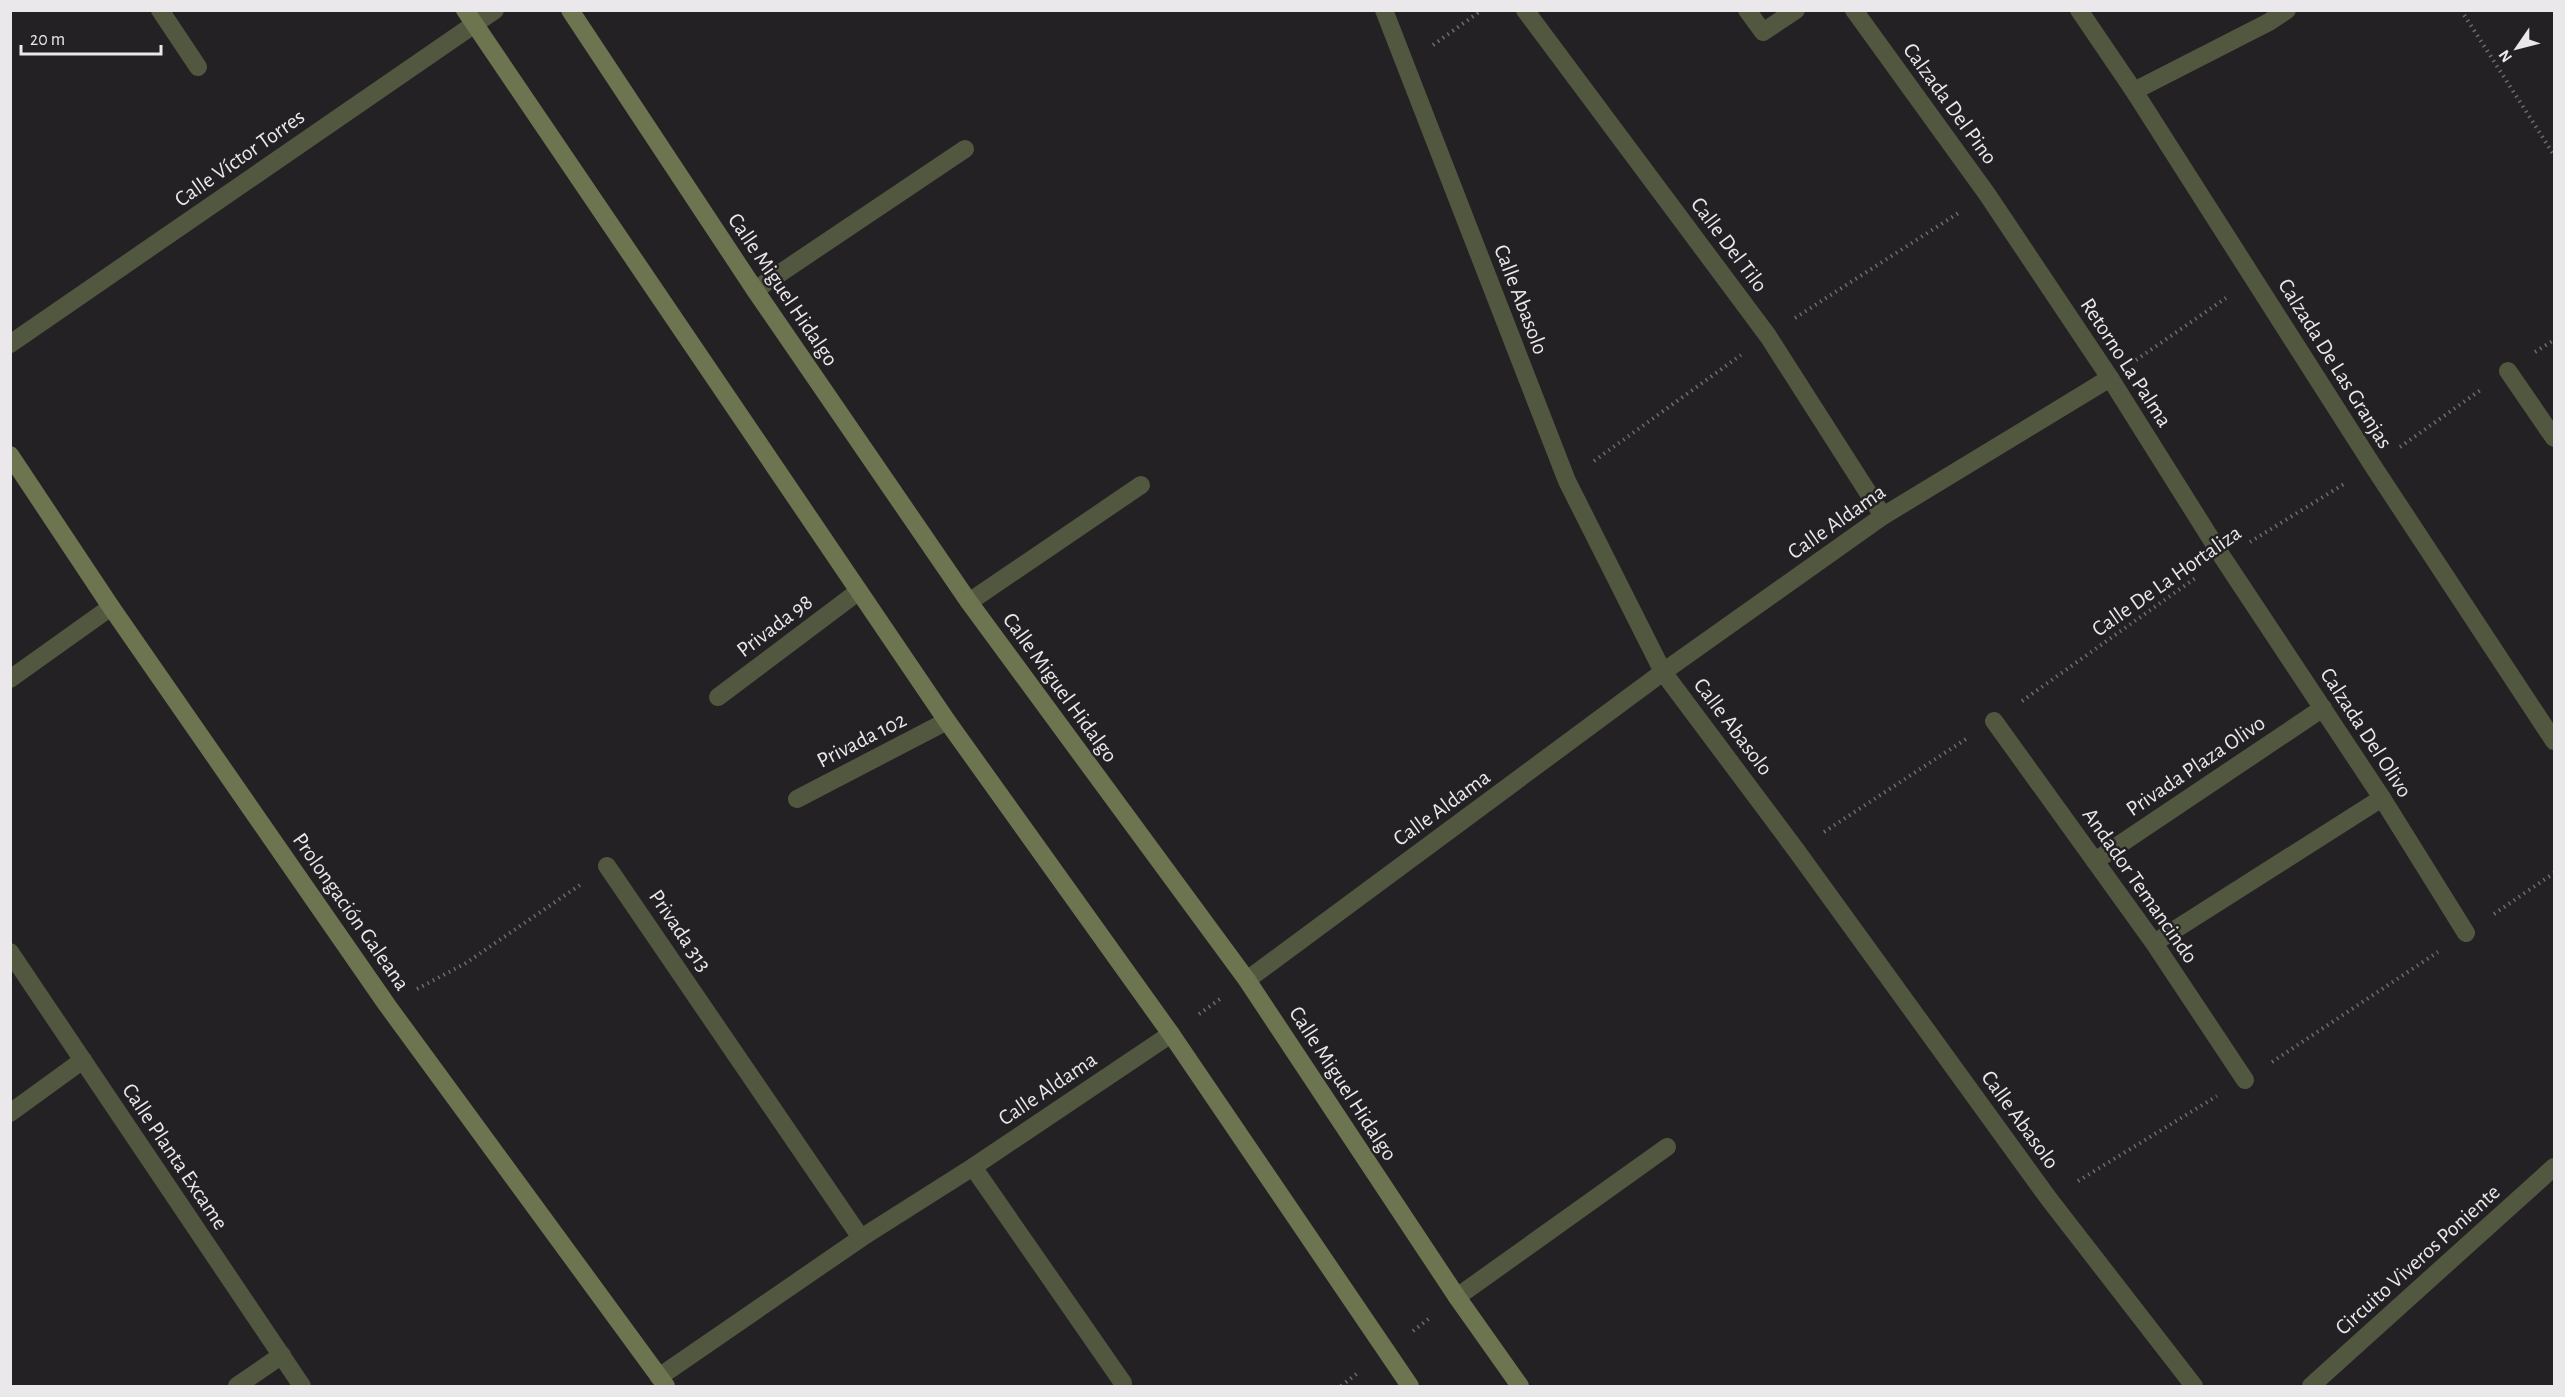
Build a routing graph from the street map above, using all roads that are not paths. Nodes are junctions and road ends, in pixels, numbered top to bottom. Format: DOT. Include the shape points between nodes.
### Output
graph roads {
  1 [pos="160,10"];
  2 [pos="495,10"];
  3 [pos="570,10"];
  4 [pos="1384,10"];
  5 [pos="1525,10"];
  6 [pos="1747,10"];
  7 [pos="1796,10"];
  8 [pos="1854,10"];
  9 [pos="2079,10"];
  10 [pos="2287,10"];
  11 [pos="2265,16"];
  12 [pos="469,18"];
  13 [pos="198,68"];
  14 [pos="2134,92"];
  15 [pos="965,149"];
  16 [pos="1987,194"];
  17 [pos="755,290"];
  18 [pos="10,344"];
  19 [pos="2508,371"];
  20 [pos="2110,378"];
  21 [pos="2554,438"];
  22 [pos="10,455"];
  23 [pos="1141,485"];
  24 [pos="1884,516"];
  25 [pos="2223,558"];
  26 [pos="859,591"];
  27 [pos="969,602"];
  28 [pos="111,607"];
  29 [pos="1664,672"];
  30 [pos="10,679"];
  31 [pos="718,698"];
  32 [pos="2323,708"];
  33 [pos="1994,721"];
  34 [pos="947,722"];
  35 [pos="2554,741"];
  36 [pos="2382,798"];
  37 [pos="797,799"];
  38 [pos="2095,861"];
  39 [pos="608,866"];
  40 [pos="2466,933"];
  41 [pos="2154,943"];
  42 [pos="10,952"];
  43 [pos="1247,980"];
  44 [pos="1171,1034"];
  45 [pos="83,1059"];
  46 [pos="2245,1080"];
  47 [pos="10,1113"];
  48 [pos="1667,1147"];
  49 [pos="973,1167"];
  50 [pos="2554,1167"];
  51 [pos="861,1238"];
  52 [pos="1457,1297"];
  53 [pos="282,1355"];
  54 [pos="663,1382"];
  55 [pos="1123,1383"];
  56 [pos="237,1386"];
  57 [pos="302,1386"];
  58 [pos="1410,1386"];
  59 [pos="1520,1386"];
  60 [pos="2194,1386"];
  61 [pos="2311,1386"];
  1 -- 13 [label="street"];
  2 -- 12 [label="street, Calle Víctor Torres"];
  3 -- 17 [label="main road, Calle Miguel Hidalgo"];
  4 -- 29 [label="street, Calle Abasolo" via="1567,481"];
  5 -- 24 [label="street, Calle Del Tilo" via="1768,336"];
  6 -- 7 [label="street" via="1763,32"];
  8 -- 16 [label="street, Calzada Del Pino"];
  9 -- 14 [label="street, Calzada De Las Granjas"];
  10 -- 11 [label="street"];
  11 -- 14 [label="street"];
  12 -- 18 [label="street, Calle Víctor Torres"];
  12 -- 26 [label="main road"];
  14 -- 35 [label="street, Calzada De Las Granjas"];
  15 -- 17 [label="street"];
  16 -- 20 [label="street, Retorno La Palma"];
  17 -- 27 [label="main road, Calle Miguel Hidalgo"];
  19 -- 21 [label="street"];
  20 -- 24 [label="street, Calle Aldama"];
  20 -- 25 [label="street, Retorno La Palma"];
  22 -- 28 [label="main road, Prolongación Galeana"];
  23 -- 27 [label="street"];
  24 -- 29 [label="street, Calle Aldama"];
  25 -- 32 [label="street, Calzada Del Olivo"];
  26 -- 31 [label="street, Privada 98"];
  26 -- 34 [label="main road"];
  27 -- 43 [label="main road, Calle Miguel Hidalgo"];
  28 -- 30 [label="street"];
  28 -- 54 [label="main road, Prolongación Galeana" via="387,1005"];
  29 -- 43 [label="street, Calle Aldama"];
  29 -- 60 [label="street, Calle Abasolo" via="2049,1199"];
  32 -- 36 [label="street, Calzada Del Olivo"];
  32 -- 38 [label="street, Privada Plaza Olivo"];
  33 -- 38 [label="street, Andador Temancindo"];
  34 -- 37 [label="street, Privada 102"];
  34 -- 44 [label="main road"];
  36 -- 40 [label="street, Calzada Del Olivo"];
  36 -- 41 [label="street"];
  38 -- 41 [label="street, Andador Temancindo"];
  39 -- 51 [label="street, Privada 313"];
  41 -- 46 [label="street, Andador Temancindo"];
  42 -- 45 [label="street, Calle Planta Excame"];
  43 -- 52 [label="main road, Calle Miguel Hidalgo"];
  44 -- 49 [label="street, Calle Aldama"];
  44 -- 58 [label="main road"];
  45 -- 47 [label="street"];
  45 -- 53 [label="street, Calle Planta Excame"];
  48 -- 52 [label="street"];
  49 -- 51 [label="street, Calle Aldama"];
  49 -- 55 [label="street"];
  50 -- 61 [label="street, Circuito Viveros Poniente"];
  51 -- 54 [label="street, Calle Aldama"];
  52 -- 59 [label="main road, Calle Miguel Hidalgo"];
  53 -- 56 [label="street"];
  53 -- 57 [label="street, Calle Planta Excame"];
}
